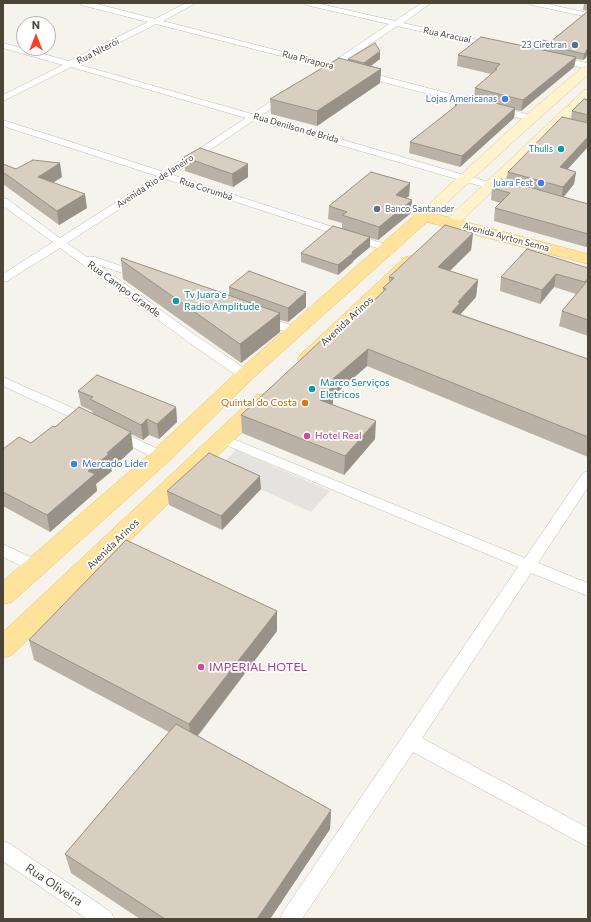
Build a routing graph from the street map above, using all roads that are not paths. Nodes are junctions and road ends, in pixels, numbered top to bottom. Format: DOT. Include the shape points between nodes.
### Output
graph roads {
  1 [pos="84,3"];
  2 [pos="192,3"];
  3 [pos="306,3"];
  4 [pos="427,3"];
  5 [pos="532,3"];
  6 [pos="588,15"];
  7 [pos="155,22"];
  8 [pos="395,24"];
  9 [pos="3,45"];
  10 [pos="503,48"];
  11 [pos="550,58"];
  12 [pos="70,64"];
  13 [pos="331,66"];
  14 [pos="588,67"];
  15 [pos="318,74"];
  16 [pos="292,91"];
  17 [pos="588,93"];
  18 [pos="3,98"];
  19 [pos="254,116"];
  20 [pos="531,118"];
  21 [pos="3,123"];
  22 [pos="165,176"];
  23 [pos="464,178"];
  24 [pos="491,186"];
  25 [pos="514,192"];
  26 [pos="3,201"];
  27 [pos="418,221"];
  28 [pos="437,236"];
  29 [pos="60,242"];
  30 [pos="387,248"];
  31 [pos="77,254"];
  32 [pos="557,257"];
  33 [pos="588,259"];
  34 [pos="588,272"];
  35 [pos="3,279"];
  36 [pos="150,280"];
  37 [pos="252,316"];
  38 [pos="296,332"];
  39 [pos="293,372"];
  40 [pos="245,375"];
  41 [pos="3,381"];
  42 [pos="276,388"];
  43 [pos="221,438"];
  44 [pos="161,456"];
  45 [pos="588,476"];
  46 [pos="3,550"];
  47 [pos="528,565"];
  48 [pos="35,566"];
  49 [pos="588,590"];
  50 [pos="3,595"];
  51 [pos="3,648"];
  52 [pos="410,741"];
  53 [pos="588,838"];
  54 [pos="3,850"];
  55 [pos="104,919"];
  56 [pos="290,919"];
  1 -- 7 [label="street, Rua Pirapora"];
  2 -- 7 [label="street, Rua Niterói"];
  3 -- 8 [label="street, Rua Aracuaí"];
  4 -- 8 [label="street"];
  5 -- 6 [label="street"];
  7 -- 12 [label="street, Rua Niterói"];
  7 -- 13 [label="street, Rua Pirapora"];
  8 -- 10 [label="street, Rua Aracuaí"];
  8 -- 13 [label="street"];
  9 -- 12 [label="street, Rua Denilson de Brida"];
  11 -- 14 [label="street"];
  12 -- 18 [label="street, Rua Niterói"];
  12 -- 19 [label="street, Rua Denilson de Brida"];
  13 -- 15 [label="street"];
  13 -- 20 [label="street, Rua Pirapora"];
  14 -- 20 [label="main road"];
  16 -- 19 [label="street, Avenida Rio de Janeiro"];
  17 -- 24 [label="main road, Avenida Arinos" via="562,126"];
  19 -- 22 [label="street, Avenida Rio de Janeiro"];
  19 -- 23 [label="street, Rua Denilson de Brida"];
  20 -- 23 [label="main road"];
  21 -- 22 [label="street, Rua Corumbá"];
  22 -- 29 [label="street, Avenida Rio de Janeiro"];
  22 -- 30 [label="street, Rua Corumbá"];
  23 -- 24 [label="street, Rua Denilson de Brida"];
  23 -- 27 [label="main road"];
  24 -- 25 [label="street, Rua Denilson de Brida"];
  24 -- 28 [label="main road, Avenida Arinos"];
  26 -- 29 [label="street, Rua Campo Grande"];
  27 -- 28 [label="main road, Avenida Ayrton Senna"];
  27 -- 30 [label="main road"];
  28 -- 32 [label="main road, Avenida Ayrton Senna"];
  28 -- 39 [label="main road, Avenida Arinos"];
  29 -- 31 [label="street, Rua Campo Grande"];
  29 -- 35 [label="street, Avenida Rio de Janeiro"];
  30 -- 38 [label="main road"];
  31 -- 36 [label="street"];
  31 -- 40 [label="street, Rua Campo Grande"];
  32 -- 33 [label="main road, Avenida Ayrton Senna"];
  32 -- 34 [label="main road, Avenida Ayrton Senna"];
  37 -- 38 [label="street"];
  38 -- 40 [label="main road"];
  40 -- 44 [label="main road"];
  41 -- 44 [label="street"];
  42 -- 43 [label="main road, Avenida Arinos"];
  43 -- 47 [label="street"];
  43 -- 51 [label="main road, Avenida Arinos"];
  44 -- 48 [label="main road"];
  45 -- 47 [label="street"];
  46 -- 48 [label="street"];
  47 -- 49 [label="street"];
  47 -- 52 [label="street"];
  48 -- 50 [label="main road"];
  52 -- 53 [label="street"];
  52 -- 56 [label="street"];
  54 -- 55 [label="street, Rua Oliveira"];
}
